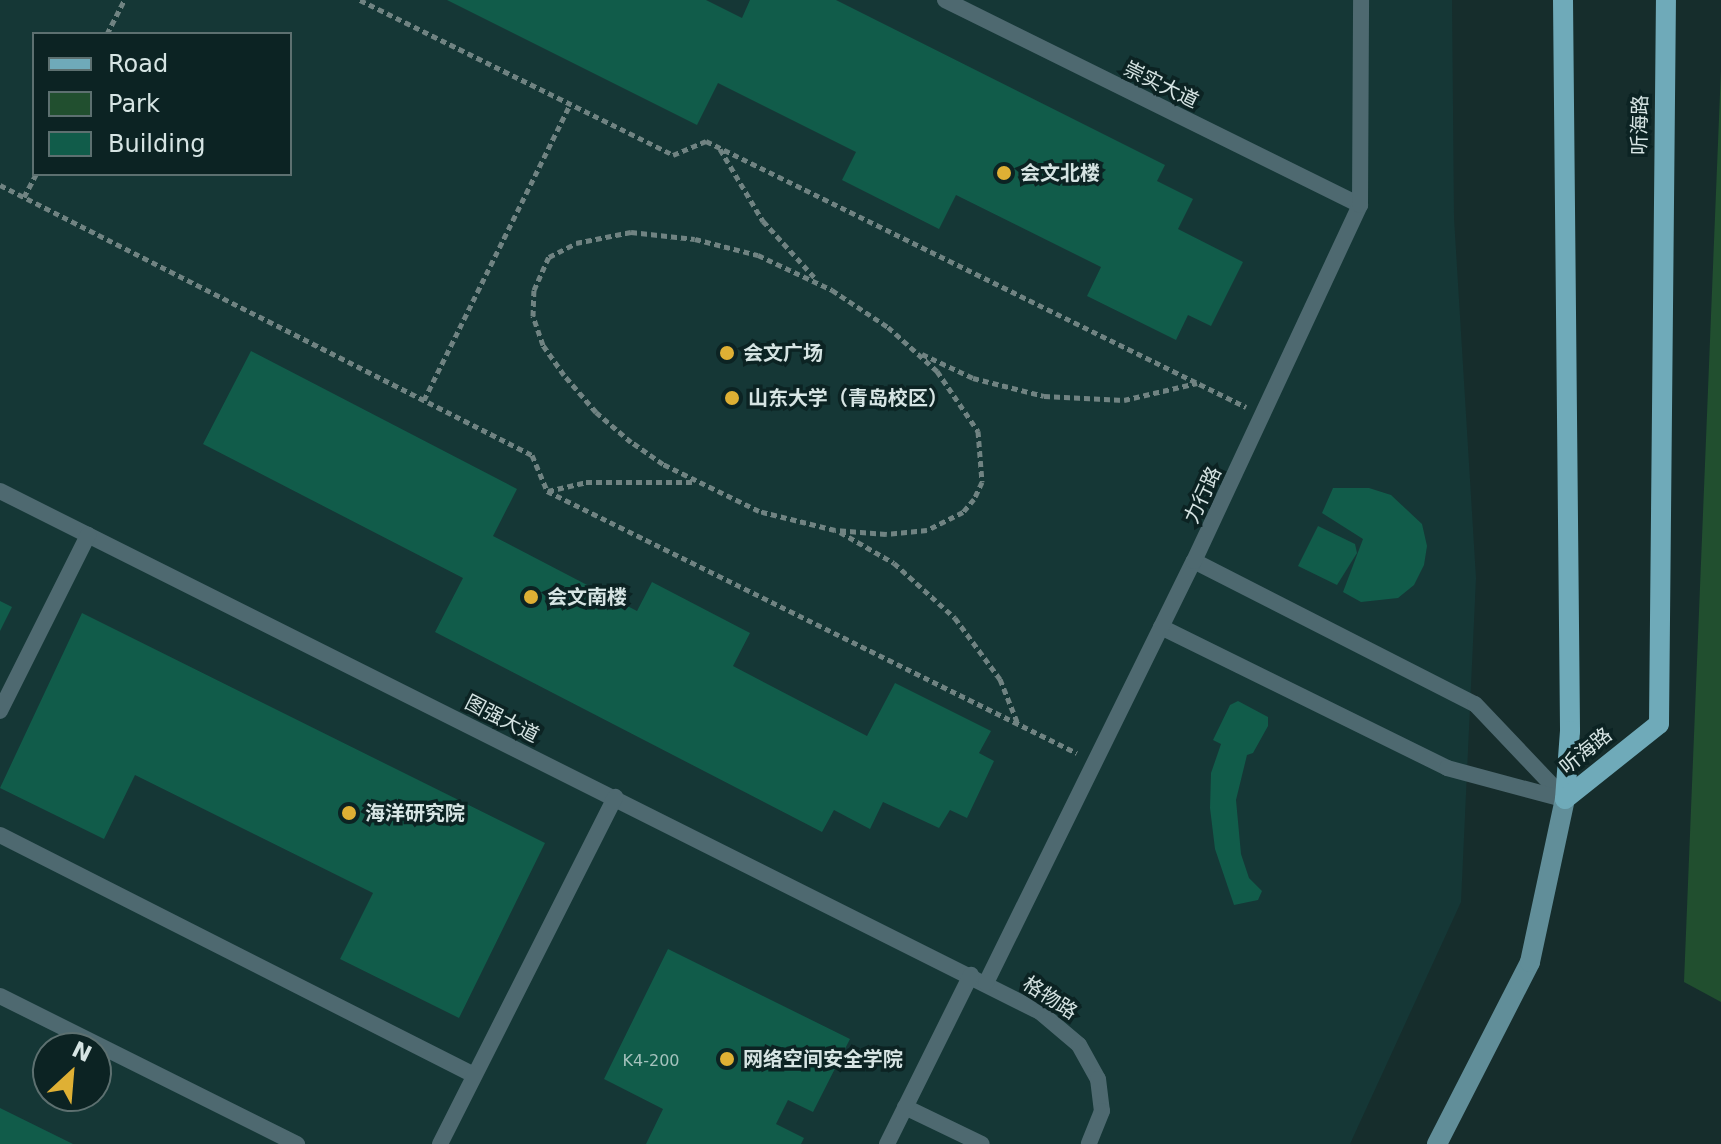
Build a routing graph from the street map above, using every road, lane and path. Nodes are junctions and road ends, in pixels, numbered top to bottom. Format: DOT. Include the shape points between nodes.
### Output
graph roads {
  1 [pos="124,0"];
  2 [pos="360,0"];
  3 [pos="945,0"];
  4 [pos="1361,0"];
  5 [pos="1563,0"];
  6 [pos="1666,0"];
  7 [pos="108,32"];
  8 [pos="570,104"];
  9 [pos="720,148"];
  10 [pos="35,176"];
  11 [pos="0,185"];
  12 [pos="24,197"];
  13 [pos="1360,205"];
  14 [pos="832,290"];
  15 [pos="911,347"];
  16 [pos="1197,383"];
  17 [pos="424,400"];
  18 [pos="1262,415"];
  19 [pos="697,482"];
  20 [pos="0,491"];
  21 [pos="547,491"];
  22 [pos="835,530"];
  23 [pos="88,535"];
  24 [pos="1194,561"];
  25 [pos="1161,627"];
  26 [pos="0,711"];
  27 [pos="1018,724"];
  28 [pos="1095,762"];
  29 [pos="615,797"];
  30 [pos="1565,799"];
  31 [pos="0,835"];
  32 [pos="978,979"];
  33 [pos="0,996"];
  34 [pos="472,1074"];
  35 [pos="905,1107"];
  36 [pos="297,1144"];
  37 [pos="440,1144"];
  38 [pos="887,1144"];
  39 [pos="982,1144"];
  40 [pos="1089,1144"];
  41 [pos="1437,1144"];
  1 -- 7 [label="path"];
  2 -- 8 [label="path"];
  3 -- 13 [label="lane, 崇实大道"];
  4 -- 13 [label="lane, 力行路"];
  5 -- 30 [label="main road, 听海路" via="1570,731"];
  6 -- 30 [label="main road, 听海路" via="1659,724"];
  8 -- 9 [label="path" via="673,155 706,141"];
  8 -- 17 [label="path"];
  9 -- 14 [label="path" via="763,221 807,272"];
  9 -- 16 [label="path"];
  10 -- 12 [label="path"];
  11 -- 12 [label="path"];
  12 -- 17 [label="path"];
  13 -- 18 [label="lane, 力行路"];
  14 -- 15 [label="path"];
  14 -- 19 [label="path" via="758,255 664,234 605,235 549,257 534,290 533,316 543,345 596,412 663,464"];
  15 -- 16 [label="path" via="973,378 1044,396 1124,400"];
  15 -- 22 [label="path" via="937,371 978,431 982,482 963,512 941,526 886,534"];
  16 -- 18 [label="path"];
  17 -- 21 [label="path" via="532,455"];
  18 -- 24 [label="lane, 力行路"];
  19 -- 21 [label="path" via="586,482"];
  19 -- 22 [label="path" via="759,511"];
  20 -- 23 [label="lane, 图强大道"];
  21 -- 27 [label="path"];
  22 -- 27 [label="path" via="894,563 955,618 1000,679"];
  23 -- 26 [label="lane"];
  23 -- 29 [label="lane, 图强大道"];
  24 -- 25 [label="lane, 力行路"];
  24 -- 30 [label="lane" via="1475,704"];
  25 -- 28 [label="lane, 力行路"];
  25 -- 30 [label="lane" via="1447,768"];
  27 -- 28 [label="path"];
  28 -- 32 [label="lane, 力行路"];
  29 -- 32 [label="lane, 图强大道"];
  29 -- 34 [label="lane"];
  30 -- 41 [label="main road" via="1530,962"];
  31 -- 34 [label="lane"];
  32 -- 35 [label="lane, 力行路"];
  32 -- 40 [label="lane, 格物路" via="1064,1028 1091,1062 1102,1111"];
  33 -- 36 [label="lane"];
  34 -- 37 [label="lane"];
  35 -- 38 [label="lane, 力行路"];
  35 -- 39 [label="lane"];
}
